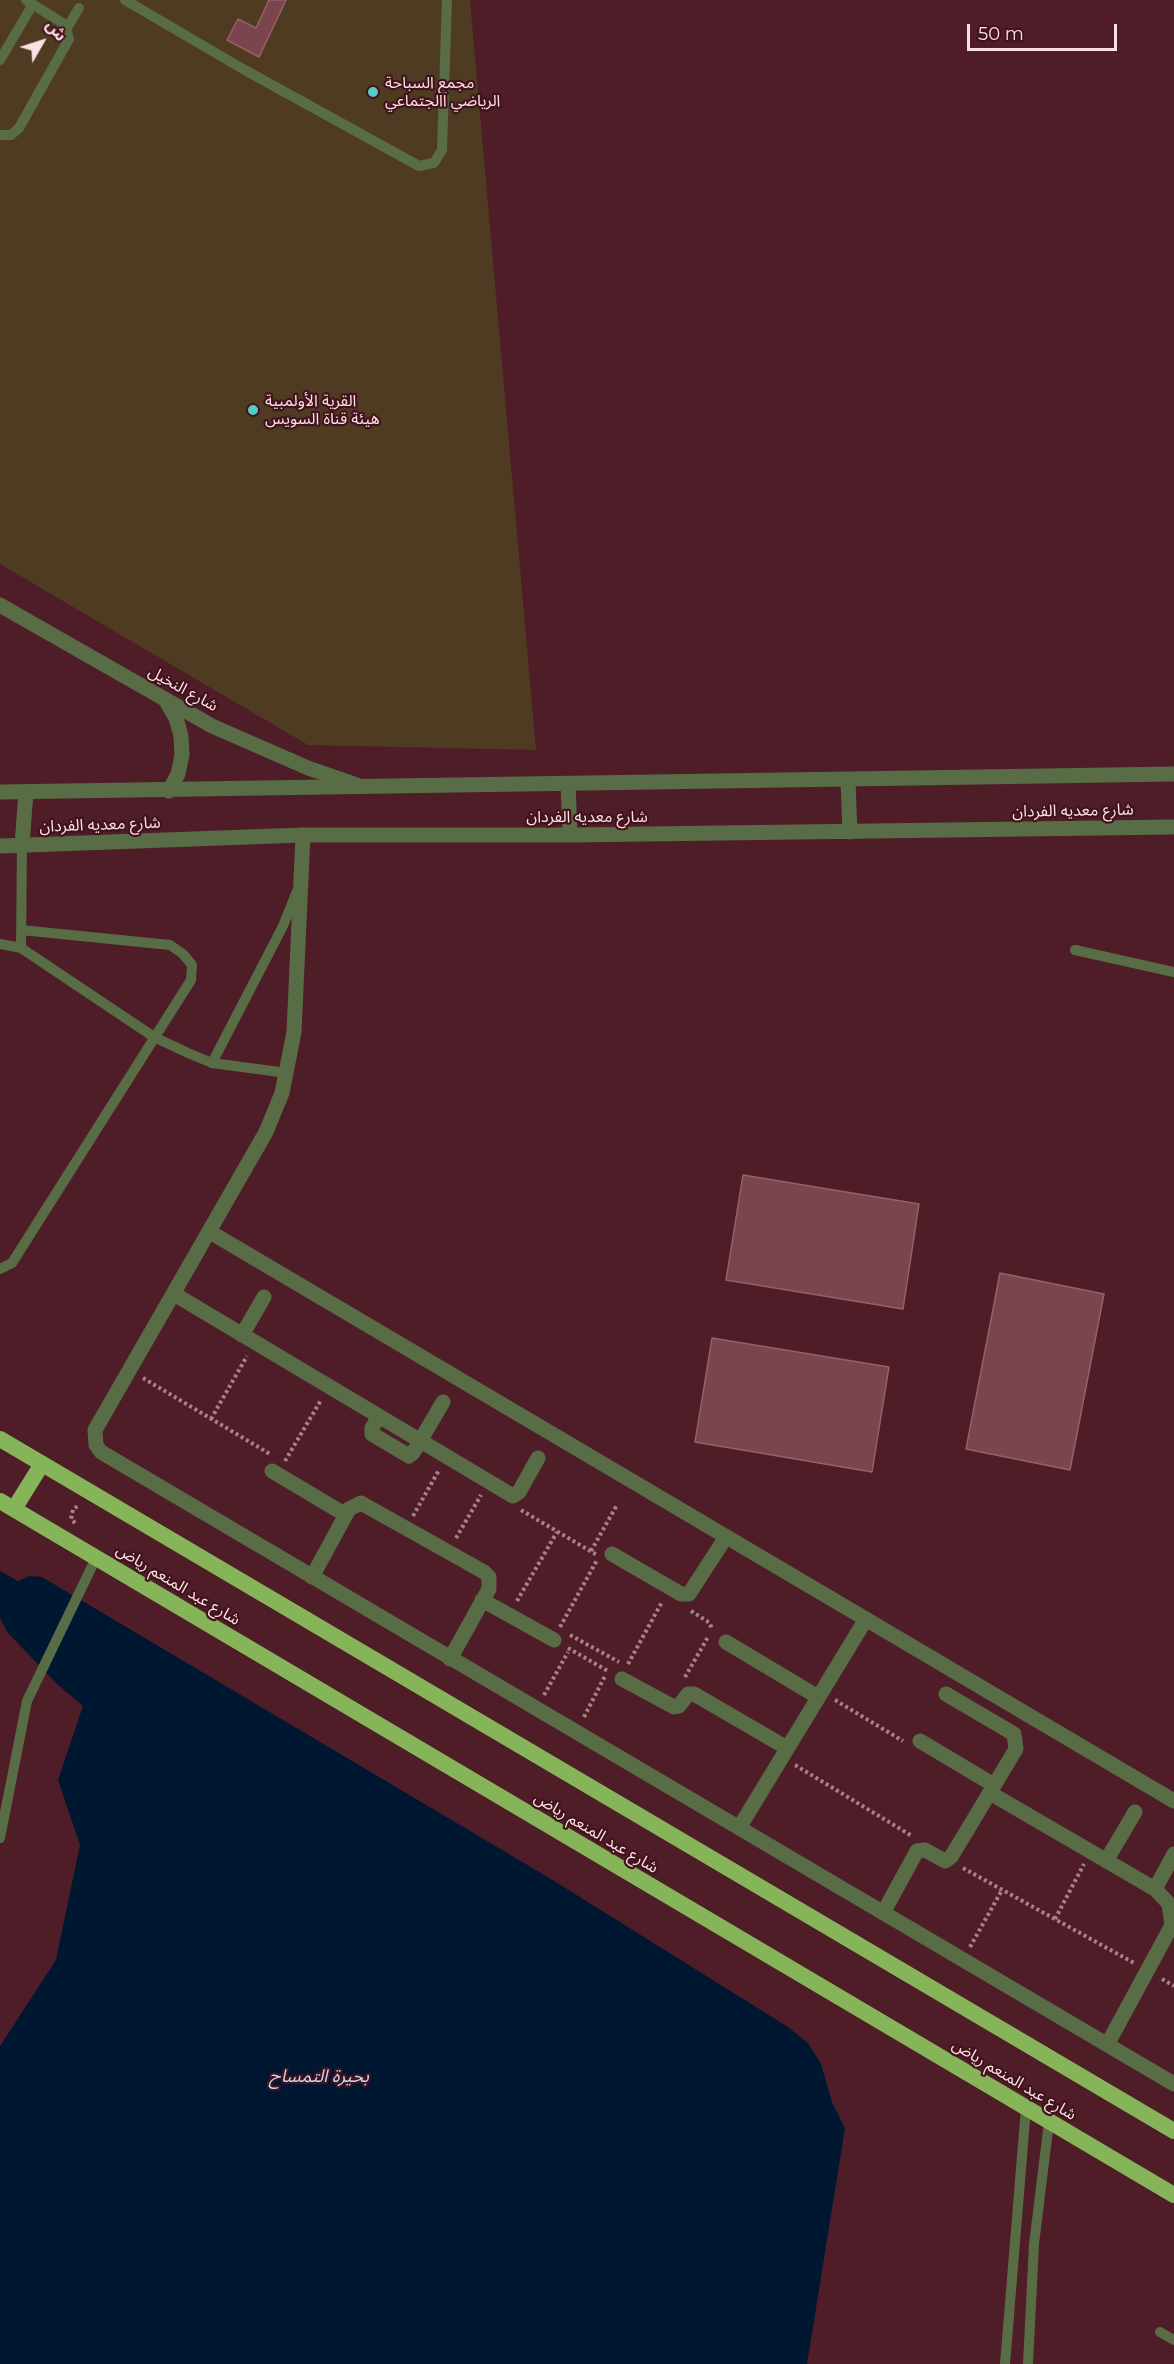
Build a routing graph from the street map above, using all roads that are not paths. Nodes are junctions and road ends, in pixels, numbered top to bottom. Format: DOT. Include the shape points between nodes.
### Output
graph roads {
  1 [pos="125,0"];
  2 [pos="447,0"];
  3 [pos="29,2"];
  4 [pos="80,8"];
  5 [pos="67,28"];
  6 [pos="0,60"];
  7 [pos="0,135"];
  8 [pos="0,605"];
  9 [pos="166,701"];
  10 [pos="1174,774"];
  11 [pos="849,781"];
  12 [pos="568,784"];
  13 [pos="357,785"];
  14 [pos="170,791"];
  15 [pos="0,792"];
  16 [pos="27,792"];
  17 [pos="1174,827"];
  18 [pos="850,832"];
  19 [pos="570,835"];
  20 [pos="303,836"];
  21 [pos="22,845"];
  22 [pos="0,846"];
  23 [pos="303,876"];
  24 [pos="21,930"];
  25 [pos="0,944"];
  26 [pos="21,948"];
  27 [pos="1075,950"];
  28 [pos="1174,972"];
  29 [pos="154,1037"];
  30 [pos="212,1063"];
  31 [pos="287,1073"];
  32 [pos="210,1232"];
  33 [pos="0,1269"];
  34 [pos="174,1294"];
  35 [pos="264,1298"];
  36 [pos="249,1339"];
  37 [pos="443,1402"];
  38 [pos="0,1439"];
  39 [pos="420,1441"];
  40 [pos="538,1458"];
  41 [pos="42,1464"];
  42 [pos="278,1467"];
  43 [pos="7,1505"];
  44 [pos="346,1515"];
  45 [pos="726,1536"];
  46 [pos="606,1556"];
  47 [pos="96,1558"];
  48 [pos="312,1578"];
  49 [pos="486,1595"];
  50 [pos="866,1619"];
  51 [pos="557,1634"];
  52 [pos="726,1642"];
  53 [pos="450,1659"];
  54 [pos="624,1673"];
  55 [pos="946,1694"];
  56 [pos="818,1697"];
  57 [pos="920,1741"];
  58 [pos="784,1753"];
  59 [pos="992,1789"];
  60 [pos="1174,1801"];
  61 [pos="1135,1812"];
  62 [pos="739,1828"];
  63 [pos="0,1838"];
  64 [pos="1174,1854"];
  65 [pos="1106,1861"];
  66 [pos="1155,1889"];
  67 [pos="883,1913"];
  68 [pos="1107,2045"];
  69 [pos="1174,2084"];
  70 [pos="1026,2108"];
  71 [pos="1049,2122"];
  72 [pos="1174,2132"];
  73 [pos="1174,2195"];
  74 [pos="1160,2332"];
  75 [pos="1174,2340"];
  76 [pos="1005,2364"];
  77 [pos="1028,2364"];
  1 -- 2 [label="lane" via="419,166 434,163 442,150"];
  3 -- 5 [label="lane"];
  3 -- 6 [label="lane"];
  4 -- 5 [label="lane"];
  5 -- 7 [label="lane" via="67,44 19,128 11,135"];
  8 -- 9 [label="street, شارع النخيل"];
  9 -- 13 [label="street, شارع النخيل" via="260,749"];
  9 -- 14 [label="street" via="181,736 180,764"];
  10 -- 11 [label="street, شارع معديه الفردان"];
  11 -- 12 [label="street, شارع معديه الفردان"];
  11 -- 18 [label="street"];
  12 -- 13 [label="street, شارع معديه الفردان"];
  12 -- 19 [label="street"];
  13 -- 14 [label="street, شارع معديه الفردان"];
  14 -- 16 [label="street, شارع معديه الفردان"];
  15 -- 16 [label="street, شارع معديه الفردان"];
  16 -- 21 [label="street"];
  17 -- 18 [label="street, شارع معديه الفردان"];
  18 -- 19 [label="street, شارع معديه الفردان"];
  19 -- 20 [label="street, شارع معديه الفردان"];
  20 -- 21 [label="street, شارع معديه الفردان"];
  20 -- 23 [label="street"];
  21 -- 22 [label="street, شارع معديه الفردان"];
  21 -- 24 [label="lane"];
  23 -- 30 [label="lane" via="284,926"];
  23 -- 31 [label="street" via="296,1012"];
  24 -- 26 [label="lane"];
  24 -- 29 [label="lane" via="170,945 183,954 192,965 191,980"];
  25 -- 26 [label="lane"];
  26 -- 29 [label="lane"];
  27 -- 28 [label="lane"];
  29 -- 30 [label="lane"];
  29 -- 33 [label="lane" via="12,1263"];
  30 -- 31 [label="lane"];
  31 -- 32 [label="street" via="266,1132"];
  32 -- 34 [label="street"];
  32 -- 45 [label="street"];
  34 -- 36 [label="street"];
  34 -- 48 [label="street" via="95,1430 96,1445 100,1452"];
  35 -- 36 [label="street"];
  36 -- 39 [label="street"];
  37 -- 39 [label="street"];
  38 -- 41 [label="highway"];
  39 -- 40 [label="street" via="513,1496"];
  41 -- 43 [label="highway"];
  41 -- 72 [label="highway"];
  42 -- 44 [label="street"];
  43 -- 47 [label="highway, شارع عبد المنعم رياض"];
  44 -- 48 [label="street"];
  44 -- 49 [label="street" via="354,1504 361,1503 406,1527 489,1576"];
  45 -- 46 [label="street" via="689,1594 681,1594"];
  45 -- 50 [label="street"];
  47 -- 63 [label="lane" via="27,1701"];
  47 -- 70 [label="highway, شارع عبد المنعم رياض"];
  48 -- 53 [label="street"];
  49 -- 51 [label="street"];
  49 -- 53 [label="street"];
  50 -- 56 [label="street"];
  50 -- 60 [label="street"];
  52 -- 56 [label="street"];
  53 -- 62 [label="street"];
  54 -- 58 [label="street" via="674,1707 688,1694 694,1694"];
  55 -- 59 [label="street" via="1017,1738 1016,1749"];
  56 -- 58 [label="street"];
  57 -- 59 [label="street"];
  58 -- 62 [label="street"];
  59 -- 65 [label="street"];
  59 -- 67 [label="street" via="949,1860 921,1850 915,1854"];
  61 -- 65 [label="street"];
  62 -- 67 [label="street"];
  64 -- 66 [label="street"];
  65 -- 66 [label="street"];
  66 -- 68 [label="street" via="1169,1904 1172,1925"];
  67 -- 68 [label="street"];
  68 -- 69 [label="street"];
  70 -- 71 [label="highway, شارع عبد المنعم رياض"];
  70 -- 76 [label="lane"];
  71 -- 73 [label="highway, شارع عبد المنعم رياض"];
  71 -- 77 [label="lane" via="1034,2244"];
  74 -- 75 [label="lane"];
}
